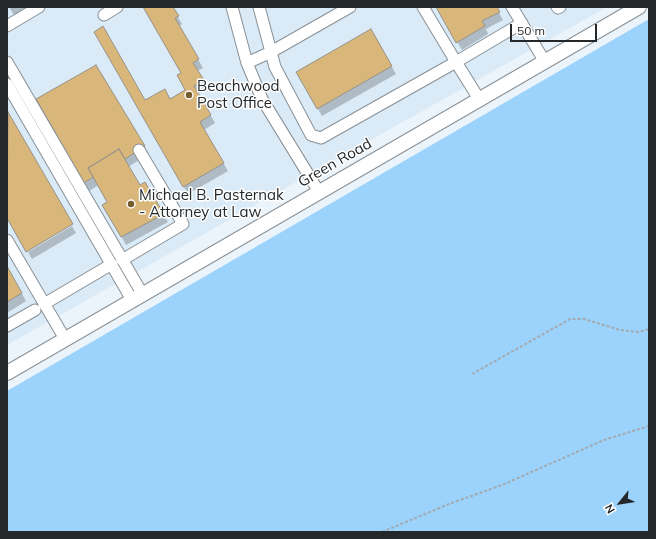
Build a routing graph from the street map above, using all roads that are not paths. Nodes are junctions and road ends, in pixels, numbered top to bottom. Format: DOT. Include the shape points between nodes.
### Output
graph roads {
  1 [pos="40,7"];
  2 [pos="117,7"];
  3 [pos="232,7"];
  4 [pos="259,7"];
  5 [pos="350,7"];
  6 [pos="424,7"];
  7 [pos="512,7"];
  8 [pos="631,9"];
  9 [pos="104,15"];
  10 [pos="522,23"];
  11 [pos="7,26"];
  12 [pos="271,52"];
  13 [pos="7,62"];
  14 [pos="456,62"];
  15 [pos="544,62"];
  16 [pos="248,63"];
  17 [pos="8,88"];
  18 [pos="480,99"];
  19 [pos="139,150"];
  20 [pos="320,192"];
  21 [pos="7,240"];
  22 [pos="122,260"];
  23 [pos="112,264"];
  24 [pos="138,298"];
  25 [pos="40,307"];
  26 [pos="7,326"];
  27 [pos="65,339"];
  28 [pos="7,373"];
  1 -- 11 [label="street"];
  2 -- 9 [label="street"];
  3 -- 16 [label="street"];
  4 -- 12 [label="street"];
  5 -- 12 [label="street"];
  6 -- 14 [label="street"];
  7 -- 10 [label="street"];
  8 -- 15 [label="main road, Green Road"];
  10 -- 14 [label="street"];
  10 -- 15 [label="street"];
  12 -- 14 [label="street" via="275,67 310,135 321,138"];
  12 -- 16 [label="street"];
  13 -- 22 [label="street"];
  14 -- 18 [label="street"];
  15 -- 18 [label="main road, Green Road"];
  16 -- 20 [label="street" via="262,99"];
  17 -- 23 [label="street"];
  18 -- 20 [label="main road, Green Road"];
  19 -- 22 [label="street" via="183,224"];
  20 -- 24 [label="main road, Green Road"];
  21 -- 25 [label="street"];
  22 -- 24 [label="street"];
  23 -- 24 [label="street"];
  23 -- 25 [label="street"];
  24 -- 27 [label="main road, Green Road"];
  25 -- 26 [label="street"];
  25 -- 27 [label="street"];
  27 -- 28 [label="main road, Green Road"];
}
